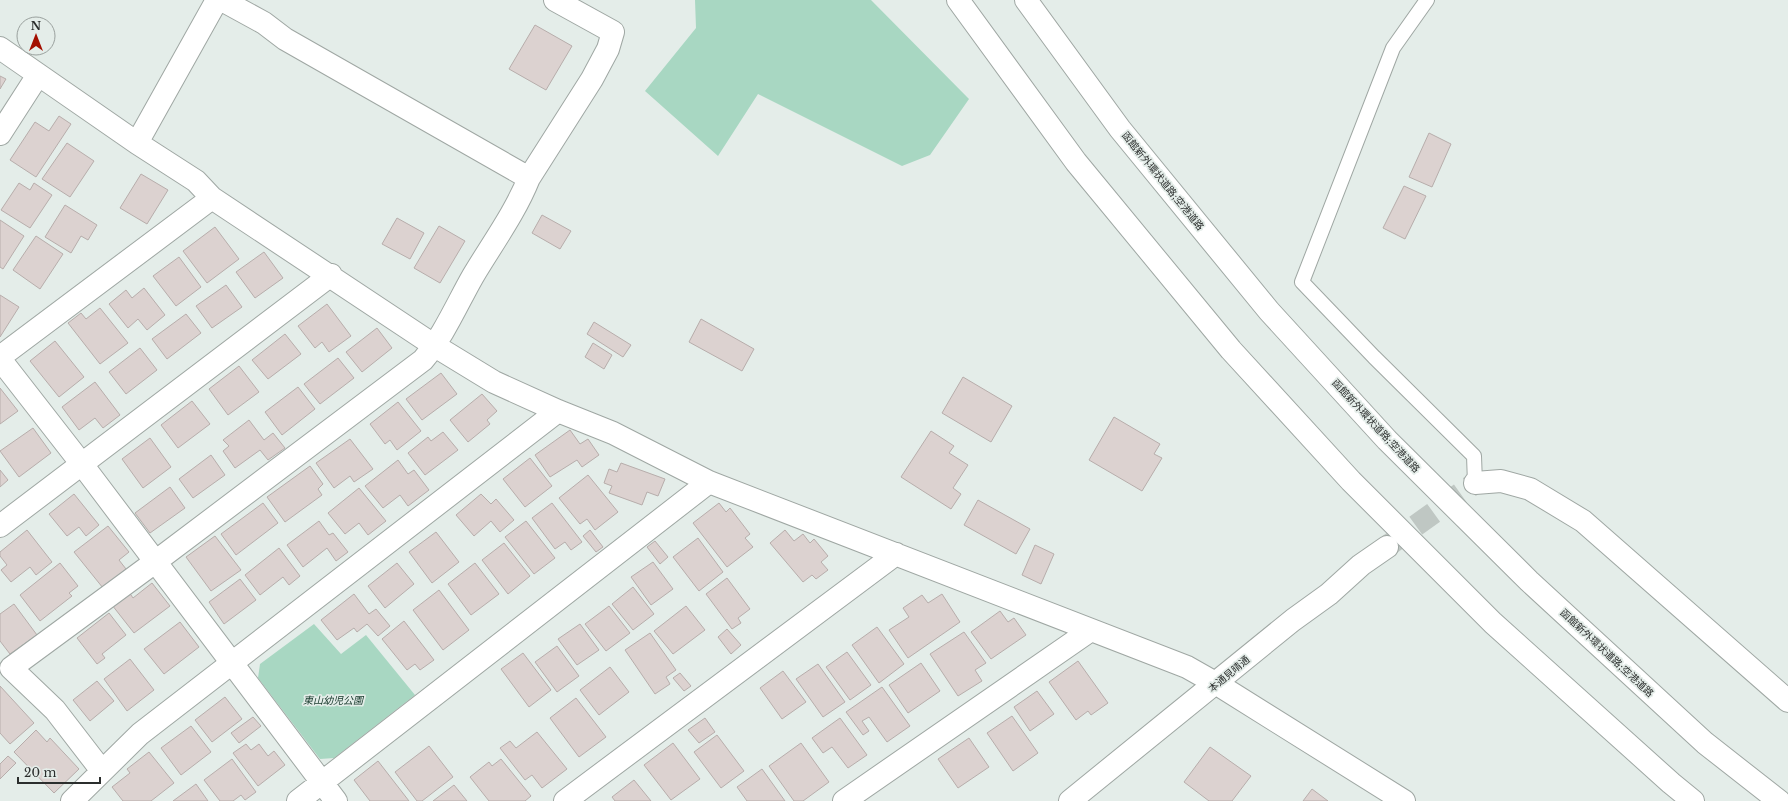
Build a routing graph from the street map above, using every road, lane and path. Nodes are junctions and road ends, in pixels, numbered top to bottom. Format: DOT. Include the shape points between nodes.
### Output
graph roads {
  1 [pos="217,0"];
  2 [pos="222,0"];
  3 [pos="555,0"];
  4 [pos="958,0"];
  5 [pos="1026,0"];
  6 [pos="1427,0"];
  7 [pos="0,48"];
  8 [pos="38,74"];
  9 [pos="0,134"];
  10 [pos="137,143"];
  11 [pos="529,178"];
  12 [pos="212,198"];
  13 [pos="331,275"];
  14 [pos="435,346"];
  15 [pos="0,358"];
  16 [pos="558,411"];
  17 [pos="82,463"];
  18 [pos="709,482"];
  19 [pos="1475,483"];
  20 [pos="0,526"];
  21 [pos="1387,547"];
  22 [pos="896,554"];
  23 [pos="155,562"];
  24 [pos="1091,630"];
  25 [pos="231,664"];
  26 [pos="1217,684"];
  27 [pos="1788,701"];
  28 [pos="102,771"];
  29 [pos="322,782"];
  30 [pos="72,801"];
  31 [pos="298,801"];
  32 [pos="336,801"];
  33 [pos="565,801"];
  34 [pos="844,801"];
  35 [pos="1070,801"];
  36 [pos="1404,801"];
  37 [pos="1693,801"];
  38 [pos="1779,801"];
  1 -- 10 [label="main road"];
  2 -- 11 [label="main road" via="264,23 285,39"];
  3 -- 11 [label="main road" via="613,32 608,49 592,79"];
  4 -- 37 [label="main road" via="1076,162 1232,350 1341,470 1493,623"];
  5 -- 38 [label="main road, 函館新外環状道路;空港道路" via="1120,129 1270,311 1387,440 1529,582 1705,743"];
  6 -- 19 [label="lane" via="1393,48 1302,282 1474,456"];
  7 -- 8 [label="main road"];
  8 -- 9 [label="main road"];
  8 -- 10 [label="main road"];
  10 -- 12 [label="main road" via="196,181"];
  11 -- 14 [label="main road" via="521,197"];
  12 -- 13 [label="main road"];
  12 -- 15 [label="main road"];
  13 -- 14 [label="main road"];
  13 -- 17 [label="main road"];
  14 -- 16 [label="main road" via="494,382"];
  14 -- 23 [label="main road" via="423,360"];
  15 -- 17 [label="main road"];
  16 -- 18 [label="main road" via="613,433"];
  16 -- 25 [label="main road"];
  17 -- 20 [label="main road"];
  17 -- 23 [label="main road"];
  18 -- 22 [label="main road"];
  18 -- 29 [label="main road"];
  19 -- 27 [label="main road" via="1501,481 1530,489 1583,521"];
  21 -- 26 [label="main road, 本通見晴通" via="1361,565"];
  22 -- 24 [label="main road"];
  22 -- 33 [label="main road"];
  23 -- 25 [label="main road"];
  23 -- 28 [label="main road" via="11,668 55,710"];
  24 -- 26 [label="main road" via="1187,667"];
  24 -- 34 [label="main road"];
  25 -- 28 [label="main road" via="140,734"];
  25 -- 29 [label="main road"];
  26 -- 35 [label="main road, 本通見晴通"];
  26 -- 36 [label="main road"];
  28 -- 30 [label="main road"];
  29 -- 31 [label="main road"];
  29 -- 32 [label="main road"];
}
